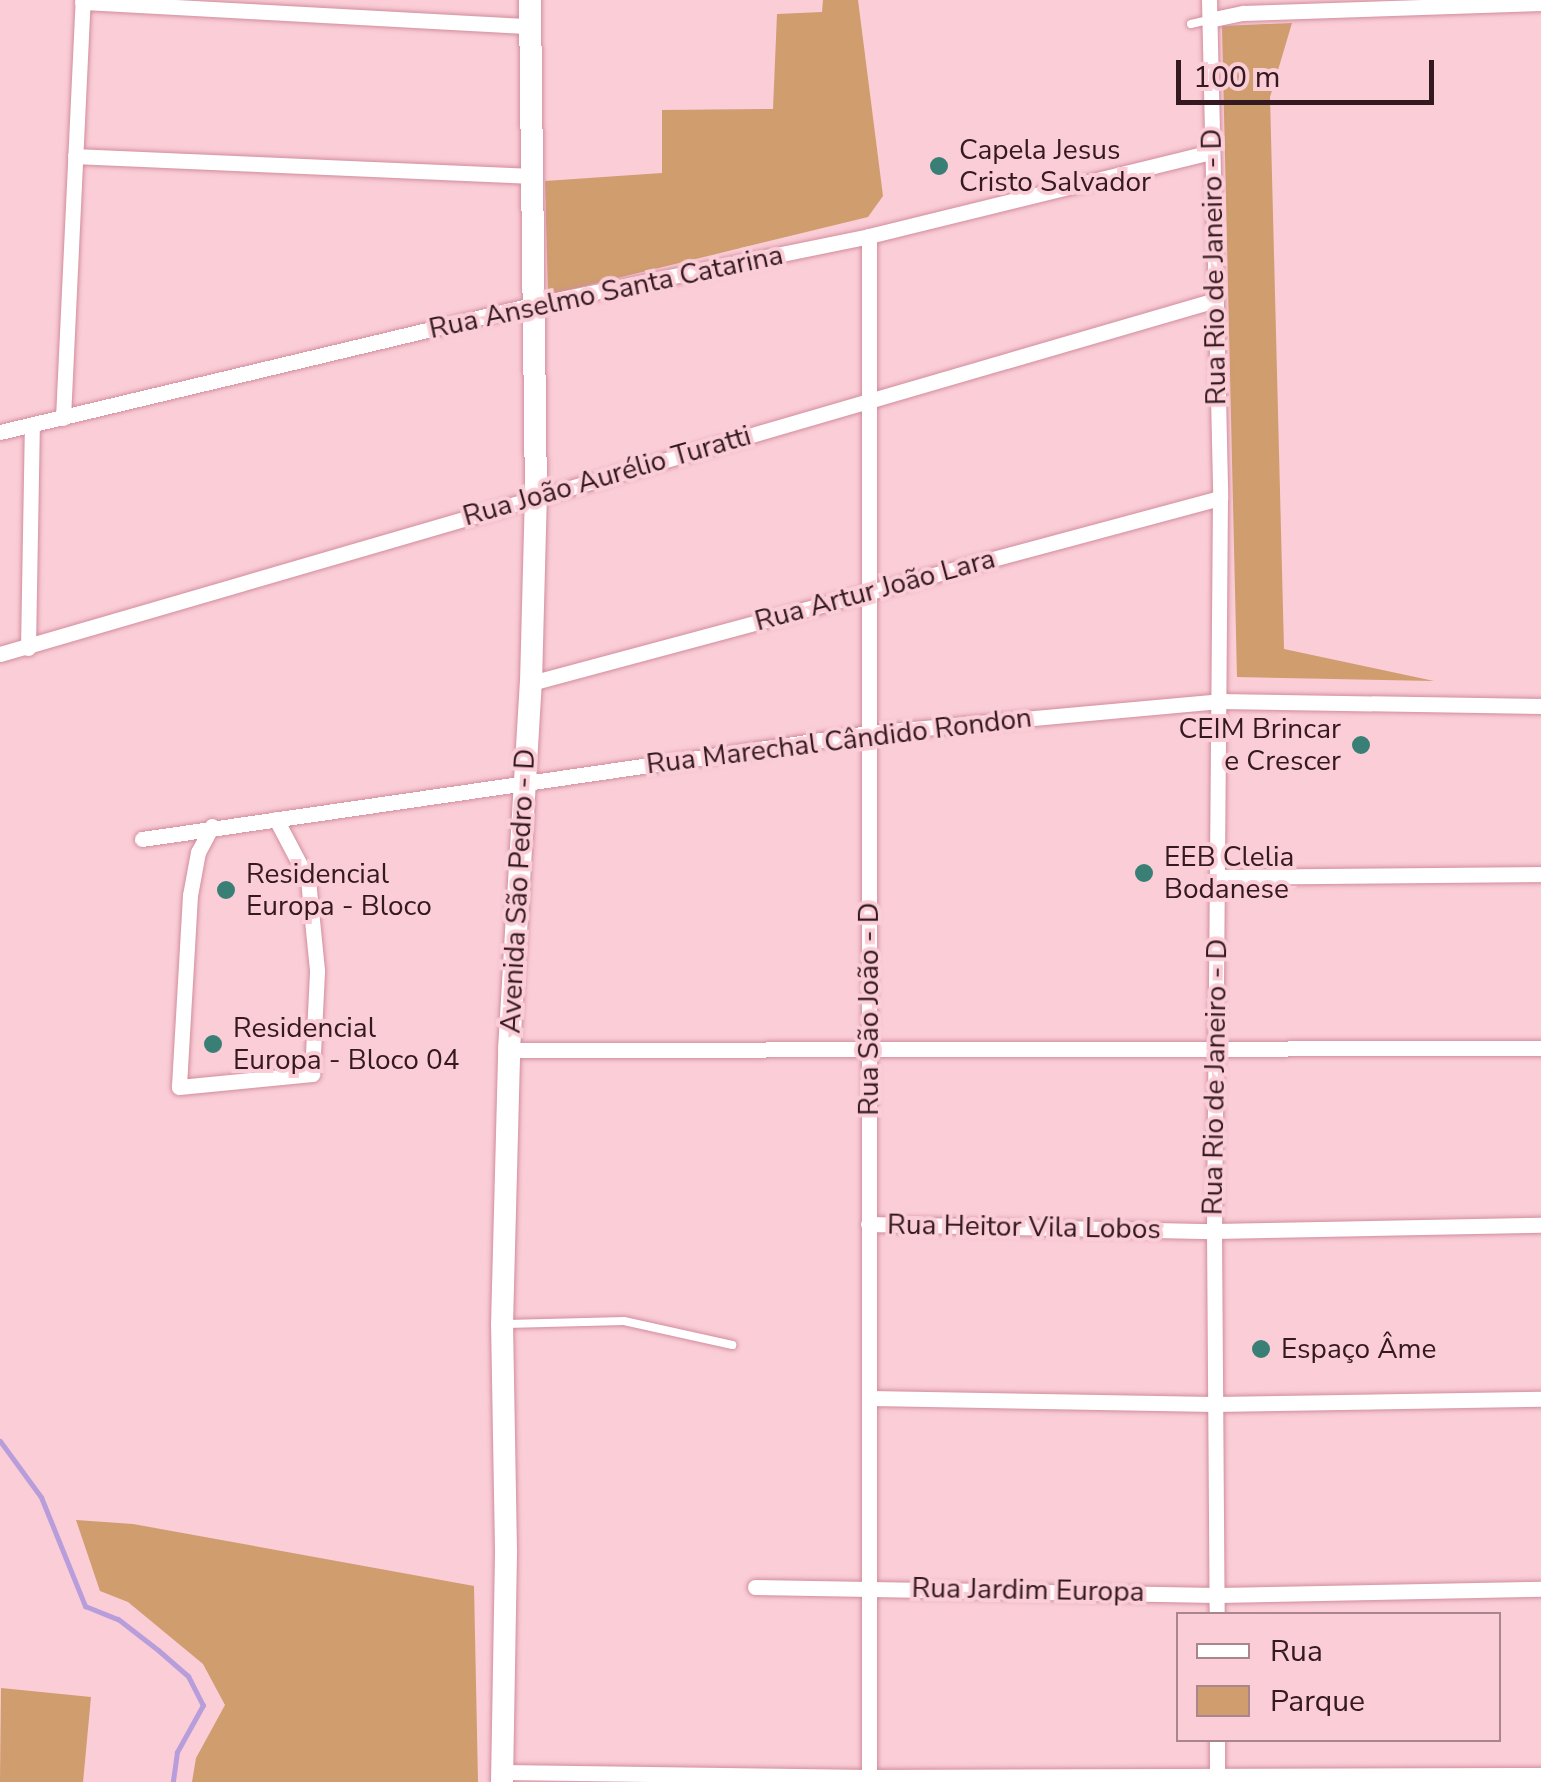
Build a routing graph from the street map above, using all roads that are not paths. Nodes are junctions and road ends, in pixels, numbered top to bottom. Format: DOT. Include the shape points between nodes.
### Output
graph roads {
  1 [pos="530,0"];
  2 [pos="1209,0"];
  3 [pos="82,1"];
  4 [pos="1541,3"];
  5 [pos="1209,20"];
  6 [pos="1190,24"];
  7 [pos="531,26"];
  8 [pos="1212,152"];
  9 [pos="74,156"];
  10 [pos="532,176"];
  11 [pos="869,236"];
  12 [pos="1214,300"];
  13 [pos="536,304"];
  14 [pos="872,401"];
  15 [pos="63,418"];
  16 [pos="32,425"];
  17 [pos="0,432"];
  18 [pos="536,496"];
  19 [pos="1220,498"];
  20 [pos="869,592"];
  21 [pos="28,648"];
  22 [pos="0,654"];
  23 [pos="531,683"];
  24 [pos="1220,701"];
  25 [pos="1541,706"];
  26 [pos="869,733"];
  27 [pos="523,781"];
  28 [pos="276,819"];
  29 [pos="212,826"];
  30 [pos="142,839"];
  31 [pos="1541,874"];
  32 [pos="1217,877"];
  33 [pos="869,1047"];
  34 [pos="1218,1048"];
  35 [pos="1541,1048"];
  36 [pos="509,1050"];
  37 [pos="868,1224"];
  38 [pos="1541,1225"];
  39 [pos="1214,1230"];
  40 [pos="502,1325"];
  41 [pos="732,1345"];
  42 [pos="870,1398"];
  43 [pos="1541,1399"];
  44 [pos="1214,1404"];
  45 [pos="870,1586"];
  46 [pos="755,1587"];
  47 [pos="1541,1588"];
  48 [pos="1217,1595"];
  49 [pos="1217,1612"];
  50 [pos="1217,1742"];
  51 [pos="1541,1775"];
  52 [pos="502,1777"];
  53 [pos="1217,1777"];
  54 [pos="868,1780"];
  1 -- 7 [label="street, Avenida São Pedro - D"];
  2 -- 5 [label="street, Rua Rio de Janeiro - D"];
  3 -- 7 [label="street"];
  3 -- 9 [label="street"];
  4 -- 5 [label="street" via="1242,13"];
  5 -- 6 [label="lane"];
  5 -- 8 [label="street, Rua Rio de Janeiro - D"];
  7 -- 10 [label="street, Avenida São Pedro - D"];
  8 -- 11 [label="street, Rua Anselmo Santa Catarina"];
  8 -- 12 [label="street, Rua Rio de Janeiro - D"];
  9 -- 10 [label="street"];
  9 -- 15 [label="street"];
  10 -- 13 [label="street, Avenida São Pedro - D"];
  11 -- 13 [label="street, Rua Anselmo Santa Catarina"];
  11 -- 14 [label="street, Rua São João - D"];
  12 -- 14 [label="street, Rua João Aurélio Turatti"];
  12 -- 19 [label="street, Rua Rio de Janeiro - D"];
  13 -- 15 [label="street, Rua Anselmo Santa Catarina"];
  13 -- 18 [label="street, Avenida São Pedro - D"];
  14 -- 18 [label="street, Rua João Aurélio Turatti"];
  14 -- 20 [label="street, Rua São João - D"];
  15 -- 16 [label="street, Rua Anselmo Santa Catarina"];
  16 -- 17 [label="street, Rua Anselmo Santa Catarina"];
  16 -- 21 [label="street"];
  18 -- 21 [label="street, Rua João Aurélio Turatti"];
  18 -- 23 [label="street, Avenida São Pedro - D"];
  19 -- 20 [label="street, Rua Artur João Lara"];
  19 -- 24 [label="street, Rua Rio de Janeiro - D"];
  20 -- 23 [label="street, Rua Artur João Lara"];
  20 -- 26 [label="street, Rua São João - D"];
  21 -- 22 [label="street, Rua João Aurélio Turatti"];
  23 -- 27 [label="street, Avenida São Pedro - D"];
  24 -- 25 [label="street, Rua Marechal Cândido Rondon"];
  24 -- 26 [label="street, Rua Marechal Cândido Rondon"];
  24 -- 32 [label="street, Rua Rio de Janeiro - D"];
  26 -- 27 [label="street, Rua Marechal Cândido Rondon"];
  26 -- 33 [label="street, Rua São João - D"];
  27 -- 28 [label="street, Rua Marechal Cândido Rondon"];
  27 -- 36 [label="street, Avenida São Pedro - D"];
  28 -- 29 [label="street, Rua Marechal Cândido Rondon"];
  28 -- 29 [label="street" via="308,880 317,970 312,1074 179,1087 190,894 198,852"];
  29 -- 30 [label="street, Rua Marechal Cândido Rondon"];
  31 -- 32 [label="street"];
  32 -- 34 [label="street, Rua Rio de Janeiro - D"];
  33 -- 34 [label="street"];
  33 -- 36 [label="street"];
  33 -- 37 [label="street, Rua São João - D"];
  34 -- 35 [label="street"];
  34 -- 39 [label="street, Rua Rio de Janeiro - D"];
  36 -- 40 [label="street, Avenida São Pedro - D"];
  37 -- 39 [label="street, Rua Heitor Vila Lobos"];
  37 -- 42 [label="street, Rua São João - D"];
  38 -- 39 [label="street, Rua Heitor Vila Lobos"];
  39 -- 44 [label="street, Rua Rio de Janeiro - D"];
  40 -- 41 [label="lane" via="624,1321"];
  40 -- 52 [label="street, Avenida São Pedro - D"];
  42 -- 44 [label="street"];
  42 -- 45 [label="street, Rua São João - D"];
  43 -- 44 [label="street"];
  44 -- 48 [label="street, Rua Rio de Janeiro - D"];
  45 -- 46 [label="street, Rua Jardim Europa"];
  45 -- 48 [label="street, Rua Jardim Europa"];
  45 -- 54 [label="street, Rua São João - D"];
  47 -- 48 [label="street, Rua Jardim Europa"];
  48 -- 49 [label="street, Rua Rio de Janeiro - D"];
  50 -- 53 [label="street"];
  51 -- 53 [label="street"];
  52 -- 54 [label="street"];
  53 -- 54 [label="street"];
}
